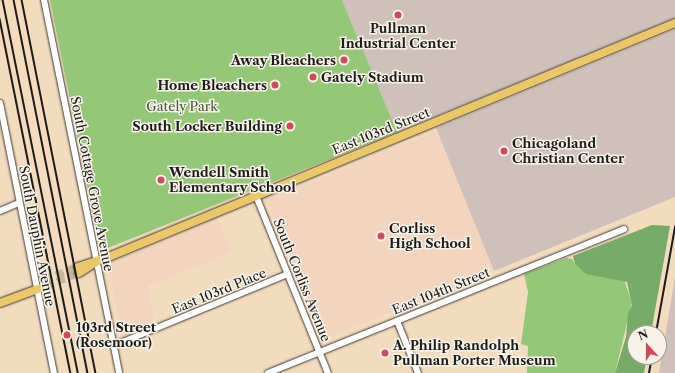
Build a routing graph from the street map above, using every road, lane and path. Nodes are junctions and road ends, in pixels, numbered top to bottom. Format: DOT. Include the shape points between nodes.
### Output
graph roads {
  1 [pos="44,0"];
  2 [pos="675,23"];
  3 [pos="0,103"];
  4 [pos="2,120"];
  5 [pos="256,196"];
  6 [pos="20,203"];
  7 [pos="0,211"];
  8 [pos="624,229"];
  9 [pos="96,262"];
  10 [pos="78,270"];
  11 [pos="288,274"];
  12 [pos="45,283"];
  13 [pos="37,288"];
  14 [pos="0,302"];
  15 [pos="397,321"];
  16 [pos="113,346"];
  17 [pos="319,352"];
  18 [pos="51,372"];
  19 [pos="119,373"];
  20 [pos="268,373"];
  21 [pos="328,373"];
  22 [pos="418,373"];
  1 -- 9 [label="street, South Cottage Grove Avenue"];
  2 -- 5 [label="main road, East 103rd Street"];
  3 -- 4 [label="street, South Dauphin Avenue"];
  4 -- 6 [label="street, South Dauphin Avenue"];
  5 -- 9 [label="main road, East 103rd Street"];
  5 -- 11 [label="street, South Corliss Avenue"];
  6 -- 7 [label="street"];
  6 -- 13 [label="street, South Dauphin Avenue"];
  8 -- 15 [label="street, East 104th Street"];
  9 -- 10 [label="main road, East 103rd Street" via="89,269"];
  9 -- 16 [label="street, South Cottage Grove Avenue"];
  11 -- 16 [label="street, East 103rd Place"];
  11 -- 17 [label="street, South Corliss Avenue"];
  12 -- 13 [label="main road"];
  13 -- 14 [label="main road"];
  13 -- 18 [label="street, South Dauphin Avenue"];
  15 -- 17 [label="street, East 104th Street"];
  15 -- 22 [label="street"];
  16 -- 19 [label="street, South Cottage Grove Avenue"];
  17 -- 20 [label="street, East 104th Street"];
  17 -- 21 [label="street, South Corliss Avenue"];
}
